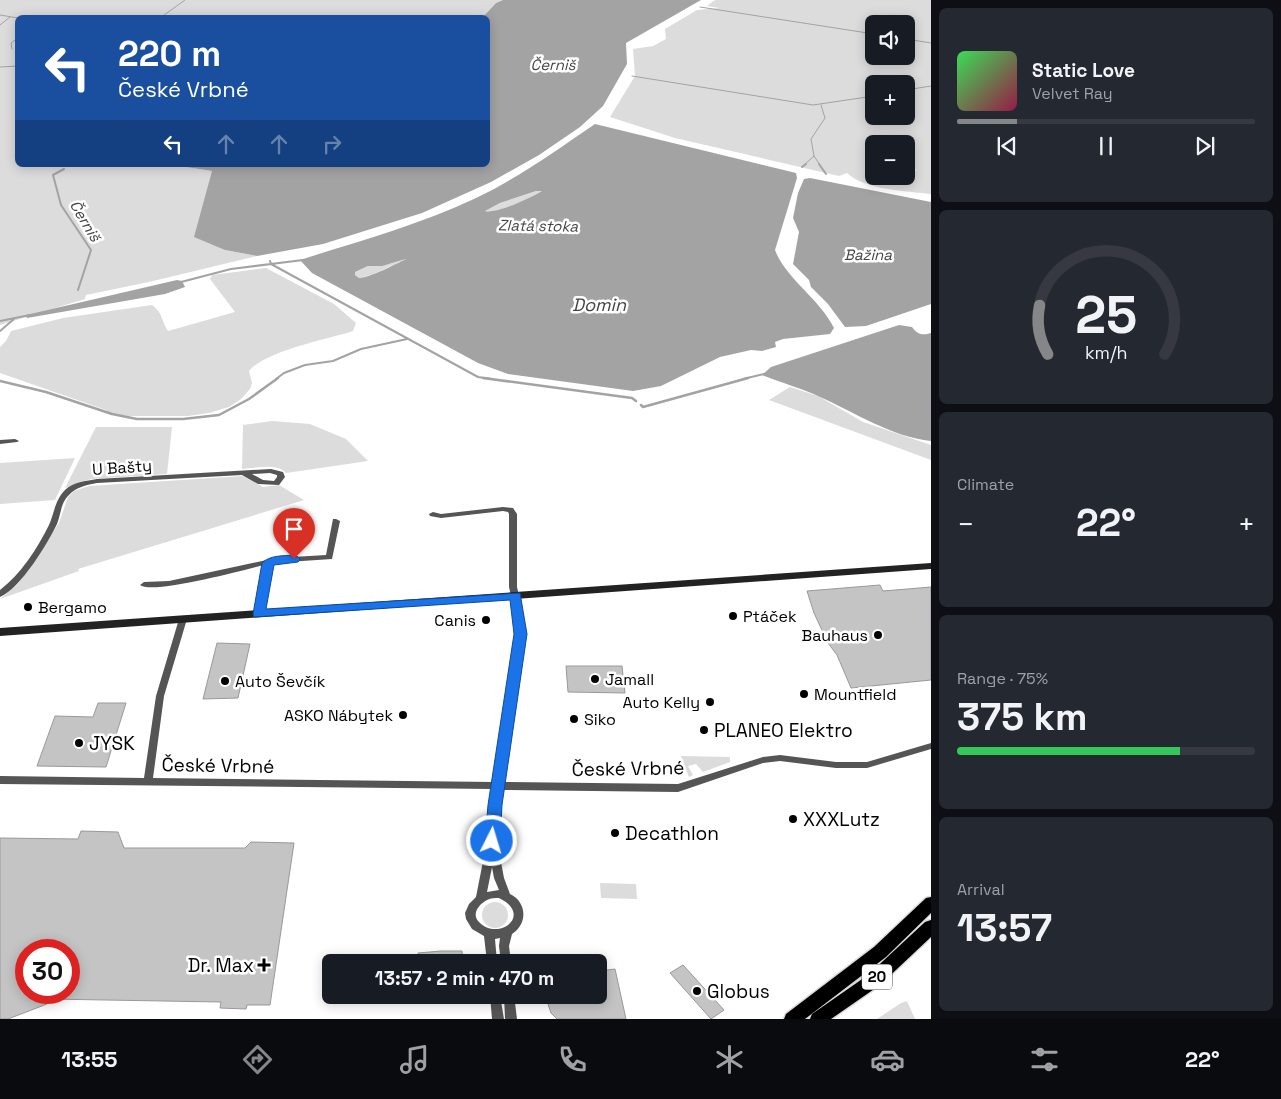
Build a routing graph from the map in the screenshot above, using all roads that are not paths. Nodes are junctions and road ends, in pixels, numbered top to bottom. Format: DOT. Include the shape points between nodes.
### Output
graph roads {
  1 [pos="14,441"];
  2 [pos="0,442"];
  3 [pos="244,473"];
  4 [pos="433,514"];
  5 [pos="336,521"];
  6 [pos="268,563"];
  7 [pos="931,566"];
  8 [pos="144,585"];
  9 [pos="0,594"];
  10 [pos="516,595"];
  11 [pos="259,614"];
  12 [pos="182,619"];
  13 [pos="0,632"];
  14 [pos="931,746"];
  15 [pos="0,780"];
  16 [pos="148,782"];
  17 [pos="498,786"];
  18 [pos="492,841"];
  19 [pos="506,896"];
  20 [pos="481,897"];
  21 [pos="931,903"];
  22 [pos="931,927"];
  23 [pos="507,932"];
  24 [pos="489,934"];
  25 [pos="491,954"];
  26 [pos="505,954"];
  27 [pos="496,1004"];
  28 [pos="510,1004"];
  29 [pos="498,1019"];
  30 [pos="512,1019"];
  31 [pos="792,1019"];
  32 [pos="818,1019"];
  1 -- 2 [label="street"];
  3 -- 9 [label="street, U Bašty" via="97,481 71,489 59,503 53,524 32,557"];
  4 -- 10 [label="street" via="510,510 513,514 513,587"];
  5 -- 6 [label="street" via="329,557"];
  6 -- 8 [label="street" via="169,584"];
  6 -- 11 [label="street"];
  7 -- 10 [label="street"];
  10 -- 11 [label="street"];
  10 -- 17 [label="street" via="520,634"];
  11 -- 12 [label="street"];
  12 -- 13 [label="street"];
  12 -- 16 [label="street, České Vrbné" via="160,696"];
  14 -- 17 [label="street, České Vrbné" via="868,765 773,759 753,762 678,788"];
  15 -- 16 [label="street, České Vrbné"];
  16 -- 17 [label="street, České Vrbné"];
  17 -- 18 [label="street"];
  18 -- 19 [label="street"];
  18 -- 20 [label="street"];
  19 -- 20 [label="street" via="493,894"];
  19 -- 23 [label="street" via="516,903 520,914 516,924"];
  20 -- 24 [label="street" via="473,905 471,916 476,927"];
  21 -- 31 [label="main road, 20" via="880,952"];
  22 -- 32 [label="main road, 20" via="874,980"];
  23 -- 24 [label="street"];
  23 -- 26 [label="street"];
  24 -- 25 [label="street"];
  27 -- 29 [label="street"];
  28 -- 30 [label="street"];
}
